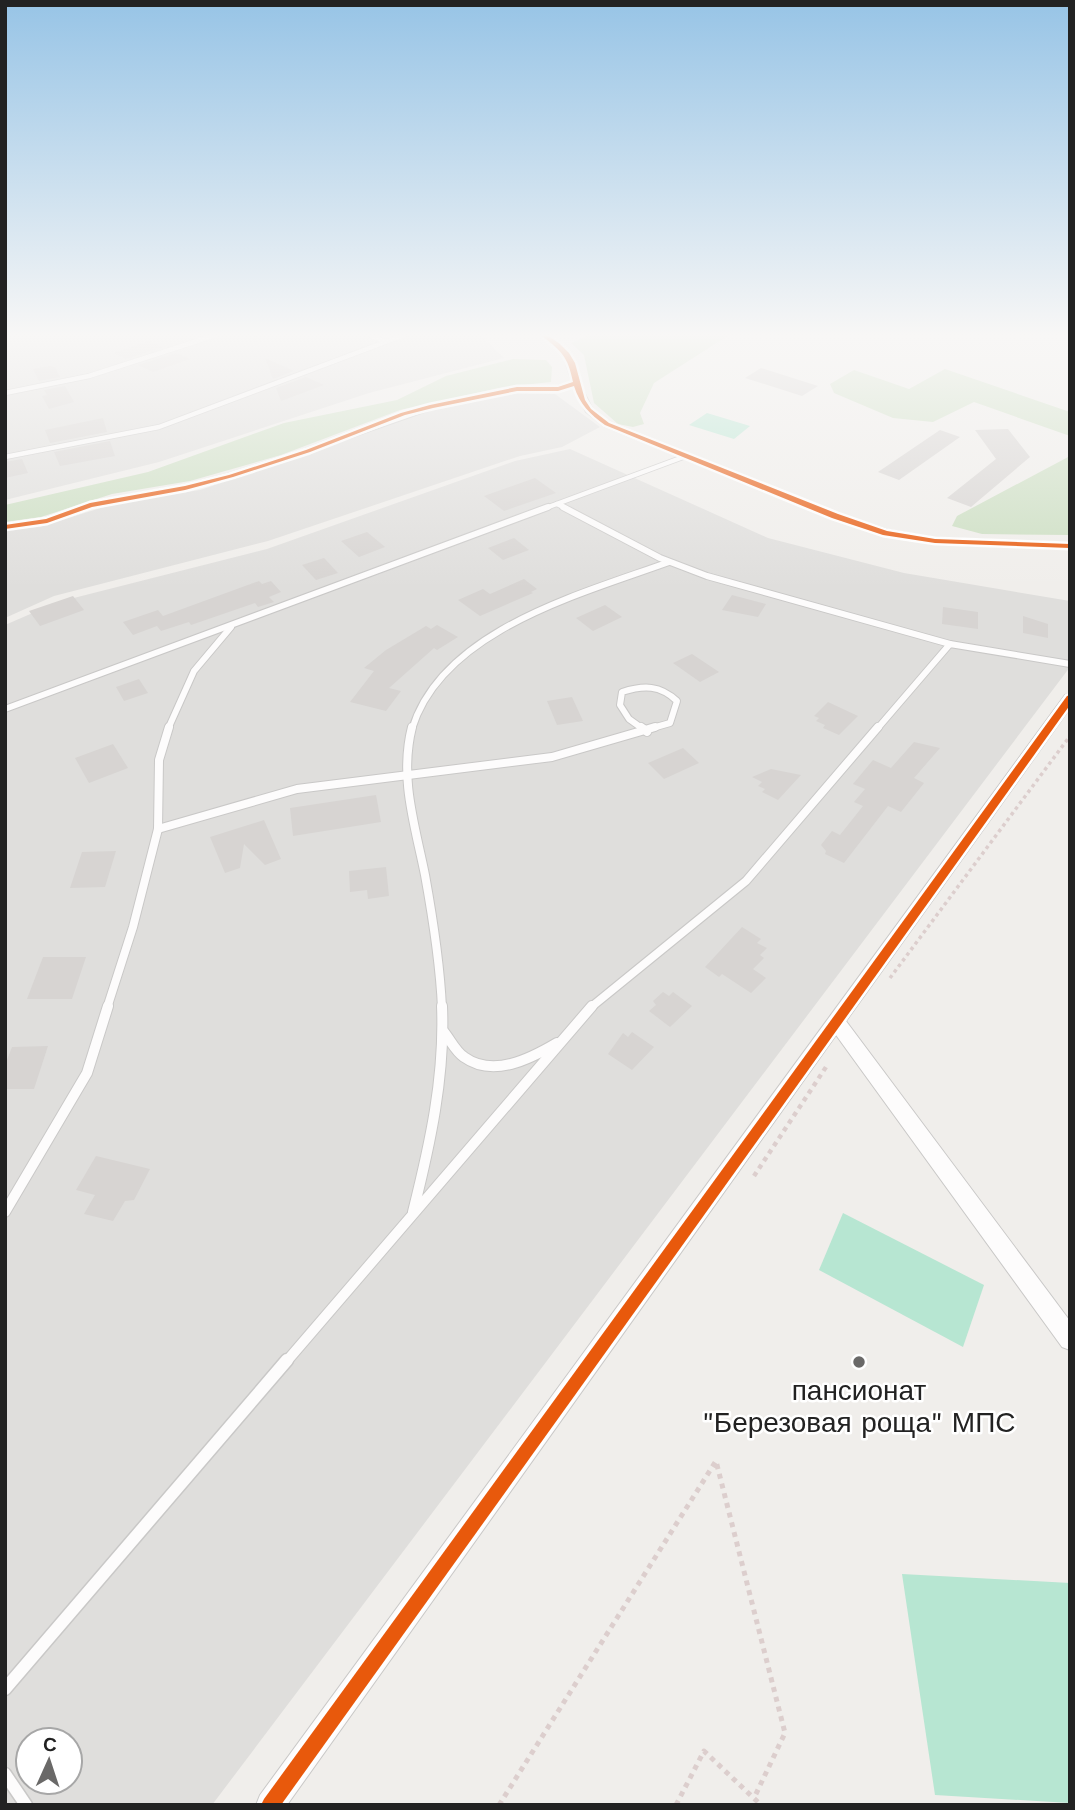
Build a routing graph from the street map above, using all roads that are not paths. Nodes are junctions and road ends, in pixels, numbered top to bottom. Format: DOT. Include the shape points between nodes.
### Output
graph roads {
  1 [pos="177,419"];
  2 [pos="389,419"];
  3 [pos="601,419"];
  4 [pos="687,456"];
  5 [pos="5,457"];
  6 [pos="557,504"];
  7 [pos="5,527"];
  8 [pos="1070,546"];
  9 [pos="669,562"];
  10 [pos="233,625"];
  11 [pos="950,644"];
  12 [pos="1070,664"];
  13 [pos="1070,698"];
  14 [pos="5,709"];
  15 [pos="647,732"];
  16 [pos="407,774"];
  17 [pos="158,829"];
  18 [pos="841,1029"];
  19 [pos="443,1031"];
  20 [pos="563,1040"];
  21 [pos="5,1212"];
  22 [pos="412,1216"];
  23 [pos="1070,1339"];
  24 [pos="5,1689"];
  25 [pos="5,1774"];
  26 [pos="26,1805"];
  27 [pos="270,1805"];
  1 -- 5 [label="lane"];
  2 -- 7 [label="street" via="231,476"];
  3 -- 4 [label="street"];
  4 -- 6 [label="lane"];
  4 -- 8 [label="street" via="887,533 935,541"];
  6 -- 9 [label="lane"];
  6 -- 10 [label="lane"];
  9 -- 11 [label="lane"];
  9 -- 16 [label="lane" via="551,605 475,647 436,680 415,714 405,760"];
  10 -- 14 [label="lane"];
  10 -- 17 [label="lane" via="194,671 172,716 159,760"];
  11 -- 12 [label="lane"];
  11 -- 20 [label="lane" via="746,881 590,1008"];
  13 -- 18 [label="street"];
  15 -- 15 [label="lane" via="670,723 677,701 666,690 644,685 622,692 620,705 629,719"];
  15 -- 16 [label="lane" via="552,757"];
  16 -- 17 [label="lane" via="297,789"];
  16 -- 19 [label="lane" via="432,913"];
  17 -- 21 [label="lane" via="133,928 87,1073"];
  18 -- 23 [label="street"];
  18 -- 27 [label="street"];
  19 -- 20 [label="lane" via="464,1057 492,1066 526,1062"];
  19 -- 22 [label="lane" via="435,1125"];
  20 -- 22 [label="lane"];
  22 -- 24 [label="lane"];
  25 -- 26 [label="lane"];
}
